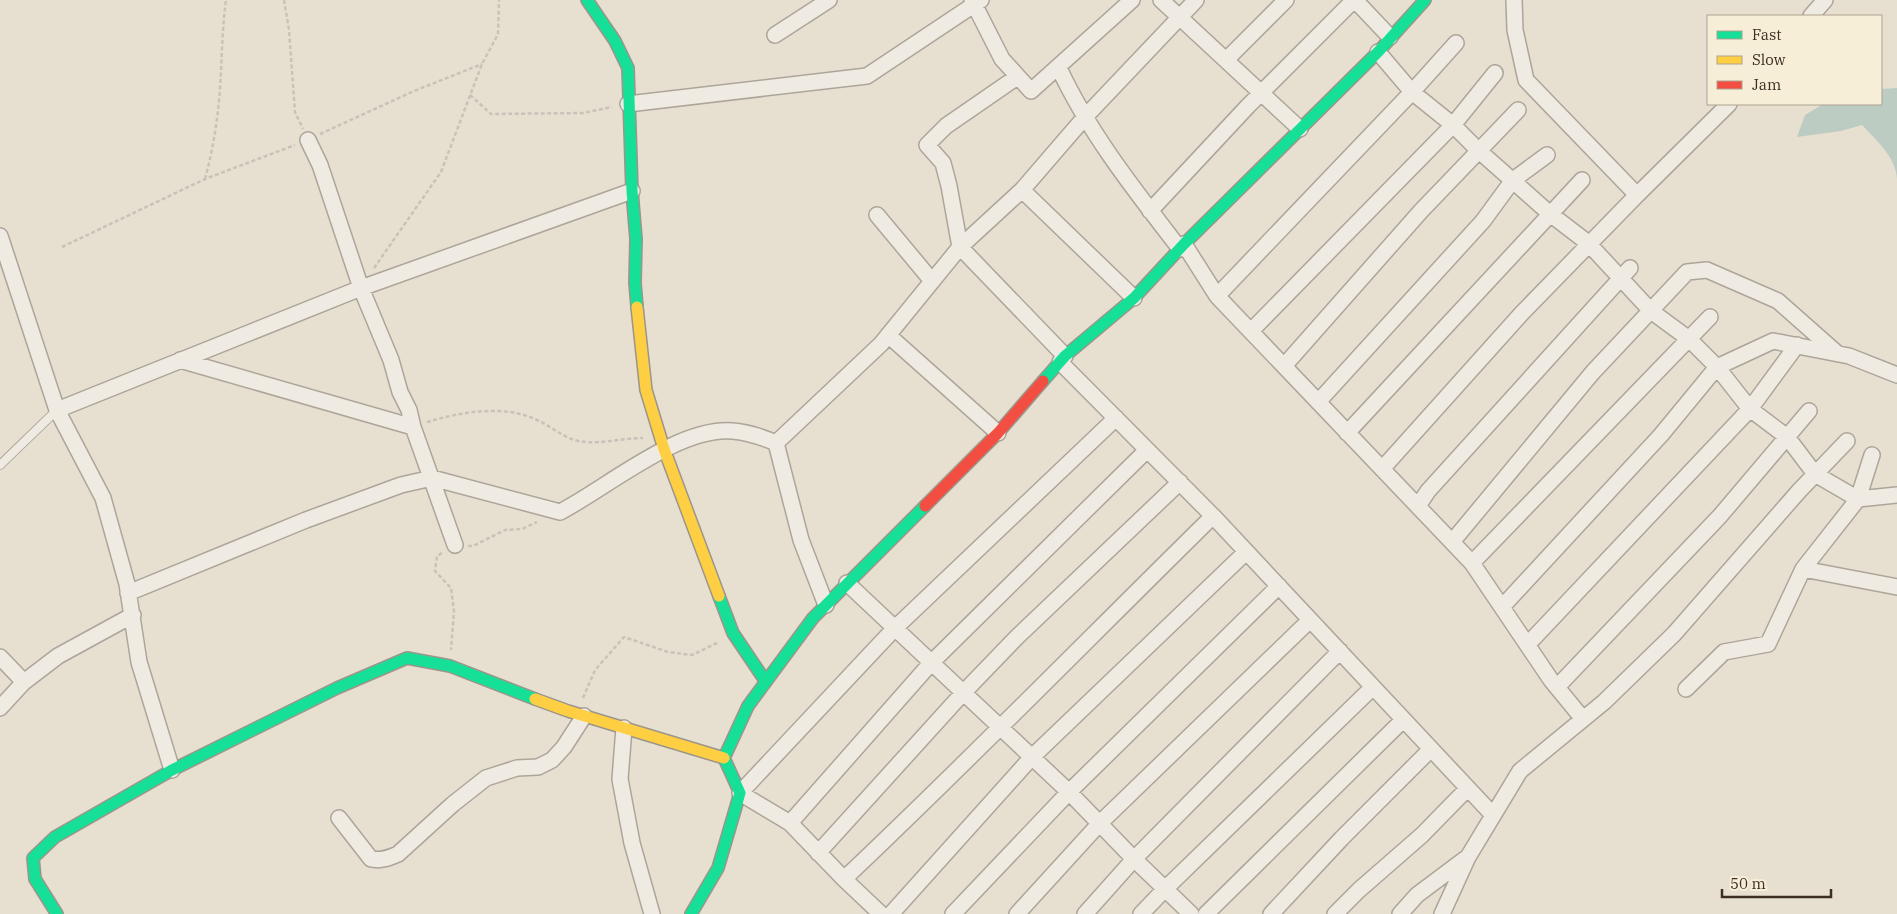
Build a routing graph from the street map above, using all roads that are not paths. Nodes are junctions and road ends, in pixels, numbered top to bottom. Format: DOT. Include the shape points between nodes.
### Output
graph roads {
  1 [pos="587,0"];
  2 [pos="829,0"];
  3 [pos="1132,0"];
  4 [pos="1161,0"];
  5 [pos="1196,0"];
  6 [pos="1286,0"];
  7 [pos="1355,0"];
  8 [pos="1425,0"];
  9 [pos="1514,0"];
  10 [pos="1825,0"];
  11 [pos="976,1"];
  12 [pos="1812,15"];
  13 [pos="1180,17"];
  14 [pos="776,35"];
  15 [pos="1390,37"];
  16 [pos="1456,43"];
  17 [pos="1378,52"];
  18 [pos="1226,60"];
  19 [pos="1059,68"];
  20 [pos="1495,73"];
  21 [pos="1017,77"];
  22 [pos="1412,92"];
  23 [pos="1261,93"];
  24 [pos="628,104"];
  25 [pos="1728,105"];
  26 [pos="1518,110"];
  27 [pos="1085,117"];
  28 [pos="1453,125"];
  29 [pos="1300,129"];
  30 [pos="308,140"];
  31 [pos="1478,150"];
  32 [pos="1546,155"];
  33 [pos="1513,180"];
  34 [pos="1582,180"];
  35 [pos="1022,190"];
  36 [pos="632,191"];
  37 [pos="1637,195"];
  38 [pos="1150,211"];
  39 [pos="1549,214"];
  40 [pos="877,215"];
  41 [pos="0,236"];
  42 [pos="1588,243"];
  43 [pos="1182,246"];
  44 [pos="960,247"];
  45 [pos="1625,273"];
  46 [pos="932,281"];
  47 [pos="361,288"];
  48 [pos="1217,296"];
  49 [pos="1134,298"];
  50 [pos="1651,311"];
  51 [pos="1710,317"];
  52 [pos="1251,331"];
  53 [pos="888,335"];
  54 [pos="1689,339"];
  55 [pos="1797,345"];
  56 [pos="1838,354"];
  57 [pos="1063,359"];
  58 [pos="180,360"];
  59 [pos="1284,366"];
  60 [pos="1717,367"];
  61 [pos="1897,375"];
  62 [pos="1318,402"];
  63 [pos="1750,409"];
  64 [pos="58,410"];
  65 [pos="1809,411"];
  66 [pos="1116,418"];
  67 [pos="413,426"];
  68 [pos="998,433"];
  69 [pos="1348,433"];
  70 [pos="1787,436"];
  71 [pos="1847,441"];
  72 [pos="776,443"];
  73 [pos="664,449"];
  74 [pos="1148,450"];
  75 [pos="1872,455"];
  76 [pos="0,465"];
  77 [pos="1382,469"];
  78 [pos="1815,474"];
  79 [pos="432,478"];
  80 [pos="1180,482"];
  81 [pos="1897,494"];
  82 [pos="1858,499"];
  83 [pos="1418,506"];
  84 [pos="1213,516"];
  85 [pos="1452,542"];
  86 [pos="455,545"];
  87 [pos="1246,552"];
  88 [pos="1472,563"];
  89 [pos="1803,569"];
  90 [pos="847,583"];
  91 [pos="1279,586"];
  92 [pos="1897,587"];
  93 [pos="128,593"];
  94 [pos="826,605"];
  95 [pos="1502,607"];
  96 [pos="133,614"];
  97 [pos="1309,621"];
  98 [pos="894,629"];
  99 [pos="1528,644"];
  100 [pos="1340,652"];
  101 [pos="0,657"];
  102 [pos="930,663"];
  103 [pos="24,682"];
  104 [pos="766,682"];
  105 [pos="1373,687"];
  106 [pos="1557,687"];
  107 [pos="1686,689"];
  108 [pos="963,693"];
  109 [pos="0,708"];
  110 [pos="580,715"];
  111 [pos="1583,719"];
  112 [pos="1403,720"];
  113 [pos="999,727"];
  114 [pos="624,728"];
  115 [pos="1431,749"];
  116 [pos="1032,757"];
  117 [pos="724,758"];
  118 [pos="172,770"];
  119 [pos="1468,788"];
  120 [pos="1069,792"];
  121 [pos="740,793"];
  122 [pos="1493,815"];
  123 [pos="339,818"];
  124 [pos="790,823"];
  125 [pos="1100,823"];
  126 [pos="818,852"];
  127 [pos="1468,857"];
  128 [pos="1134,859"];
  129 [pos="844,879"];
  130 [pos="1165,888"];
  131 [pos="57,914"];
  132 [pos="652,914"];
  133 [pos="691,914"];
  134 [pos="881,914"];
  135 [pos="891,914"];
  136 [pos="953,914"];
  137 [pos="1017,914"];
  138 [pos="1085,914"];
  139 [pos="1141,914"];
  140 [pos="1191,914"];
  141 [pos="1206,914"];
  142 [pos="1271,914"];
  143 [pos="1335,914"];
  144 [pos="1400,914"];
  145 [pos="1442,914"];
  1 -- 24 [label="street" via="607,27 628,68"];
  2 -- 14 [label="street"];
  3 -- 19 [label="street"];
  4 -- 13 [label="street"];
  5 -- 13 [label="street"];
  6 -- 18 [label="street"];
  7 -- 15 [label="street"];
  7 -- 23 [label="street"];
  8 -- 15 [label="street"];
  9 -- 37 [label="street" via="1515,30 1526,80"];
  10 -- 12 [label="street"];
  11 -- 21 [label="street" via="1002,59"];
  11 -- 24 [label="street" via="867,76"];
  13 -- 18 [label="street"];
  13 -- 27 [label="street"];
  15 -- 17 [label="street"];
  16 -- 22 [label="street"];
  17 -- 22 [label="street"];
  17 -- 29 [label="street"];
  18 -- 23 [label="street"];
  19 -- 21 [label="street" via="1031,91"];
  19 -- 27 [label="street"];
  20 -- 28 [label="street"];
  21 -- 44 [label="street" via="946,126 927,145 943,163"];
  22 -- 28 [label="street"];
  22 -- 48 [label="street"];
  23 -- 29 [label="street"];
  23 -- 38 [label="street"];
  24 -- 36 [label="street"];
  25 -- 37 [label="street"];
  26 -- 31 [label="street"];
  27 -- 35 [label="street"];
  27 -- 38 [label="street"];
  28 -- 31 [label="street"];
  28 -- 52 [label="street"];
  29 -- 43 [label="street"];
  30 -- 47 [label="street" via="320,165"];
  31 -- 33 [label="street"];
  31 -- 59 [label="street"];
  32 -- 33 [label="street"];
  33 -- 39 [label="street"];
  33 -- 62 [label="street" via="1483,221"];
  34 -- 39 [label="street"];
  35 -- 44 [label="street"];
  35 -- 49 [label="street"];
  36 -- 47 [label="street"];
  36 -- 73 [label="street" via="635,283 646,390"];
  37 -- 42 [label="street"];
  38 -- 43 [label="street"];
  39 -- 42 [label="street"];
  39 -- 69 [label="street"];
  40 -- 46 [label="street"];
  41 -- 64 [label="street"];
  42 -- 45 [label="street"];
  42 -- 77 [label="street"];
  43 -- 48 [label="street"];
  43 -- 49 [label="street"];
  44 -- 46 [label="street"];
  44 -- 57 [label="street"];
  45 -- 50 [label="street"];
  45 -- 83 [label="street" via="1428,490"];
  46 -- 53 [label="street"];
  47 -- 58 [label="street"];
  47 -- 67 [label="street" via="391,360"];
  48 -- 52 [label="street"];
  49 -- 57 [label="street"];
  50 -- 54 [label="street"];
  50 -- 56 [label="street" via="1687,272 1707,270 1778,301"];
  50 -- 85 [label="street" via="1593,372"];
  51 -- 54 [label="street"];
  52 -- 59 [label="street"];
  53 -- 68 [label="street"];
  53 -- 72 [label="street"];
  54 -- 60 [label="street"];
  54 -- 88 [label="street"];
  55 -- 56 [label="street"];
  55 -- 60 [label="street" via="1773,341"];
  55 -- 63 [label="street"];
  56 -- 61 [label="street"];
  57 -- 66 [label="street"];
  57 -- 68 [label="street"];
  58 -- 64 [label="street"];
  58 -- 67 [label="street"];
  59 -- 62 [label="street"];
  60 -- 63 [label="street"];
  60 -- 95 [label="street" via="1662,435"];
  62 -- 69 [label="street"];
  63 -- 70 [label="street"];
  63 -- 99 [label="street"];
  64 -- 76 [label="lane"];
  64 -- 93 [label="street" via="103,498"];
  65 -- 70 [label="street"];
  66 -- 74 [label="street"];
  66 -- 98 [label="street"];
  67 -- 79 [label="street"];
  68 -- 90 [label="street"];
  69 -- 77 [label="street"];
  70 -- 78 [label="street"];
  70 -- 106 [label="street" via="1720,516"];
  71 -- 78 [label="street"];
  72 -- 73 [label="street" via="754,434 731,430 702,433"];
  72 -- 94 [label="street" via="801,540"];
  73 -- 79 [label="street" via="560,512"];
  73 -- 104 [label="street" via="733,633"];
  74 -- 80 [label="street"];
  74 -- 102 [label="street"];
  75 -- 82 [label="street"];
  77 -- 83 [label="street"];
  78 -- 82 [label="street"];
  78 -- 111 [label="street" via="1674,634"];
  79 -- 86 [label="street"];
  79 -- 93 [label="street" via="401,485 306,520"];
  80 -- 84 [label="street"];
  80 -- 108 [label="street" via="1017,637"];
  81 -- 82 [label="street"];
  82 -- 89 [label="street"];
  83 -- 85 [label="street"];
  84 -- 87 [label="street"];
  84 -- 113 [label="street"];
  85 -- 88 [label="street"];
  87 -- 91 [label="street"];
  87 -- 116 [label="street"];
  88 -- 95 [label="street"];
  89 -- 92 [label="street"];
  89 -- 107 [label="street" via="1768,644 1724,652"];
  90 -- 94 [label="street"];
  90 -- 98 [label="street"];
  91 -- 97 [label="street"];
  91 -- 120 [label="street"];
  93 -- 96 [label="street"];
  94 -- 104 [label="street"];
  95 -- 99 [label="street"];
  96 -- 103 [label="street" via="58,656"];
  96 -- 118 [label="street" via="139,662"];
  97 -- 100 [label="street"];
  97 -- 125 [label="street"];
  98 -- 102 [label="street"];
  98 -- 121 [label="street"];
  99 -- 106 [label="street"];
  100 -- 105 [label="street"];
  100 -- 128 [label="street"];
  101 -- 103 [label="street"];
  102 -- 108 [label="street"];
  102 -- 124 [label="street"];
  103 -- 109 [label="street"];
  104 -- 117 [label="street" via="748,706"];
  105 -- 112 [label="street"];
  105 -- 130 [label="street"];
  106 -- 111 [label="street"];
  108 -- 113 [label="street"];
  108 -- 126 [label="street"];
  110 -- 114 [label="street"];
  110 -- 118 [label="street" via="450,666 407,658 337,688"];
  110 -- 123 [label="street" via="564,746 552,760 538,767 516,768 486,778 398,854 371,859"];
  111 -- 122 [label="street" via="1520,771"];
  112 -- 115 [label="street"];
  112 -- 141 [label="street"];
  113 -- 116 [label="street"];
  113 -- 129 [label="street"];
  114 -- 117 [label="street"];
  114 -- 132 [label="street" via="620,779 632,844"];
  115 -- 119 [label="street"];
  115 -- 142 [label="street"];
  116 -- 120 [label="street"];
  116 -- 135 [label="street"];
  117 -- 121 [label="street"];
  118 -- 131 [label="street" via="55,837 33,858 35,879"];
  119 -- 122 [label="street"];
  119 -- 143 [label="street"];
  120 -- 125 [label="street"];
  120 -- 136 [label="street"];
  121 -- 124 [label="street"];
  121 -- 133 [label="street" via="718,868"];
  122 -- 127 [label="street"];
  124 -- 126 [label="street"];
  125 -- 128 [label="street"];
  125 -- 137 [label="street"];
  126 -- 129 [label="street"];
  127 -- 144 [label="street" via="1418,895"];
  127 -- 145 [label="street"];
  128 -- 130 [label="street"];
  128 -- 138 [label="street"];
  129 -- 134 [label="street"];
  130 -- 139 [label="street"];
  130 -- 140 [label="street"];
}
